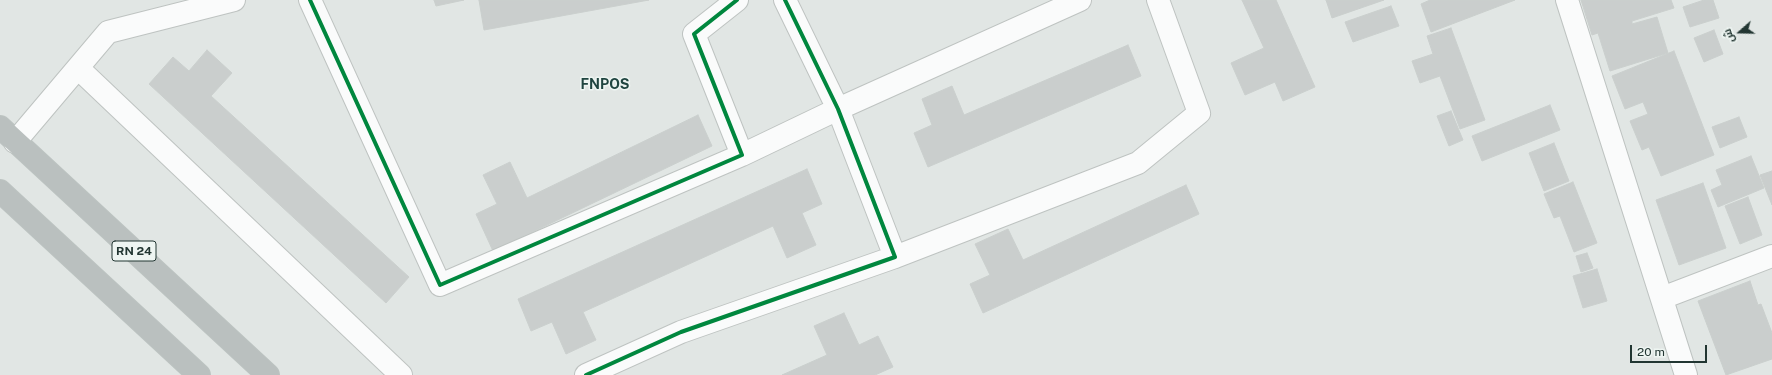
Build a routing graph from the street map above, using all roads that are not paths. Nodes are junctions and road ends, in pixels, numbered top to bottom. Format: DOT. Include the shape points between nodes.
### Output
graph roads {
  1 [pos="234,0"];
  2 [pos="310,0"];
  3 [pos="737,0"];
  4 [pos="785,0"];
  5 [pos="1080,0"];
  6 [pos="1158,0"];
  7 [pos="1568,0"];
  8 [pos="78,68"];
  9 [pos="838,109"];
  10 [pos="8,135"];
  11 [pos="742,155"];
  12 [pos="0,191"];
  13 [pos="895,256"];
  14 [pos="1772,256"];
  15 [pos="1662,298"];
  16 [pos="199,375"];
  17 [pos="268,375"];
  18 [pos="401,375"];
  19 [pos="586,375"];
  20 [pos="1686,375"];
  1 -- 8 [label="street" via="108,32"];
  2 -- 11 [label="street" via="440,285"];
  3 -- 11 [label="street" via="694,34"];
  4 -- 9 [label="street"];
  5 -- 9 [label="street"];
  6 -- 13 [label="street" via="1199,113 1138,164"];
  7 -- 15 [label="street"];
  8 -- 10 [label="street"];
  8 -- 18 [label="street"];
  9 -- 11 [label="street"];
  9 -- 13 [label="street"];
  10 -- 17 [label="highway, RN 24"];
  12 -- 16 [label="highway"];
  13 -- 19 [label="street" via="681,332"];
  14 -- 15 [label="street"];
  15 -- 20 [label="street"];
}
